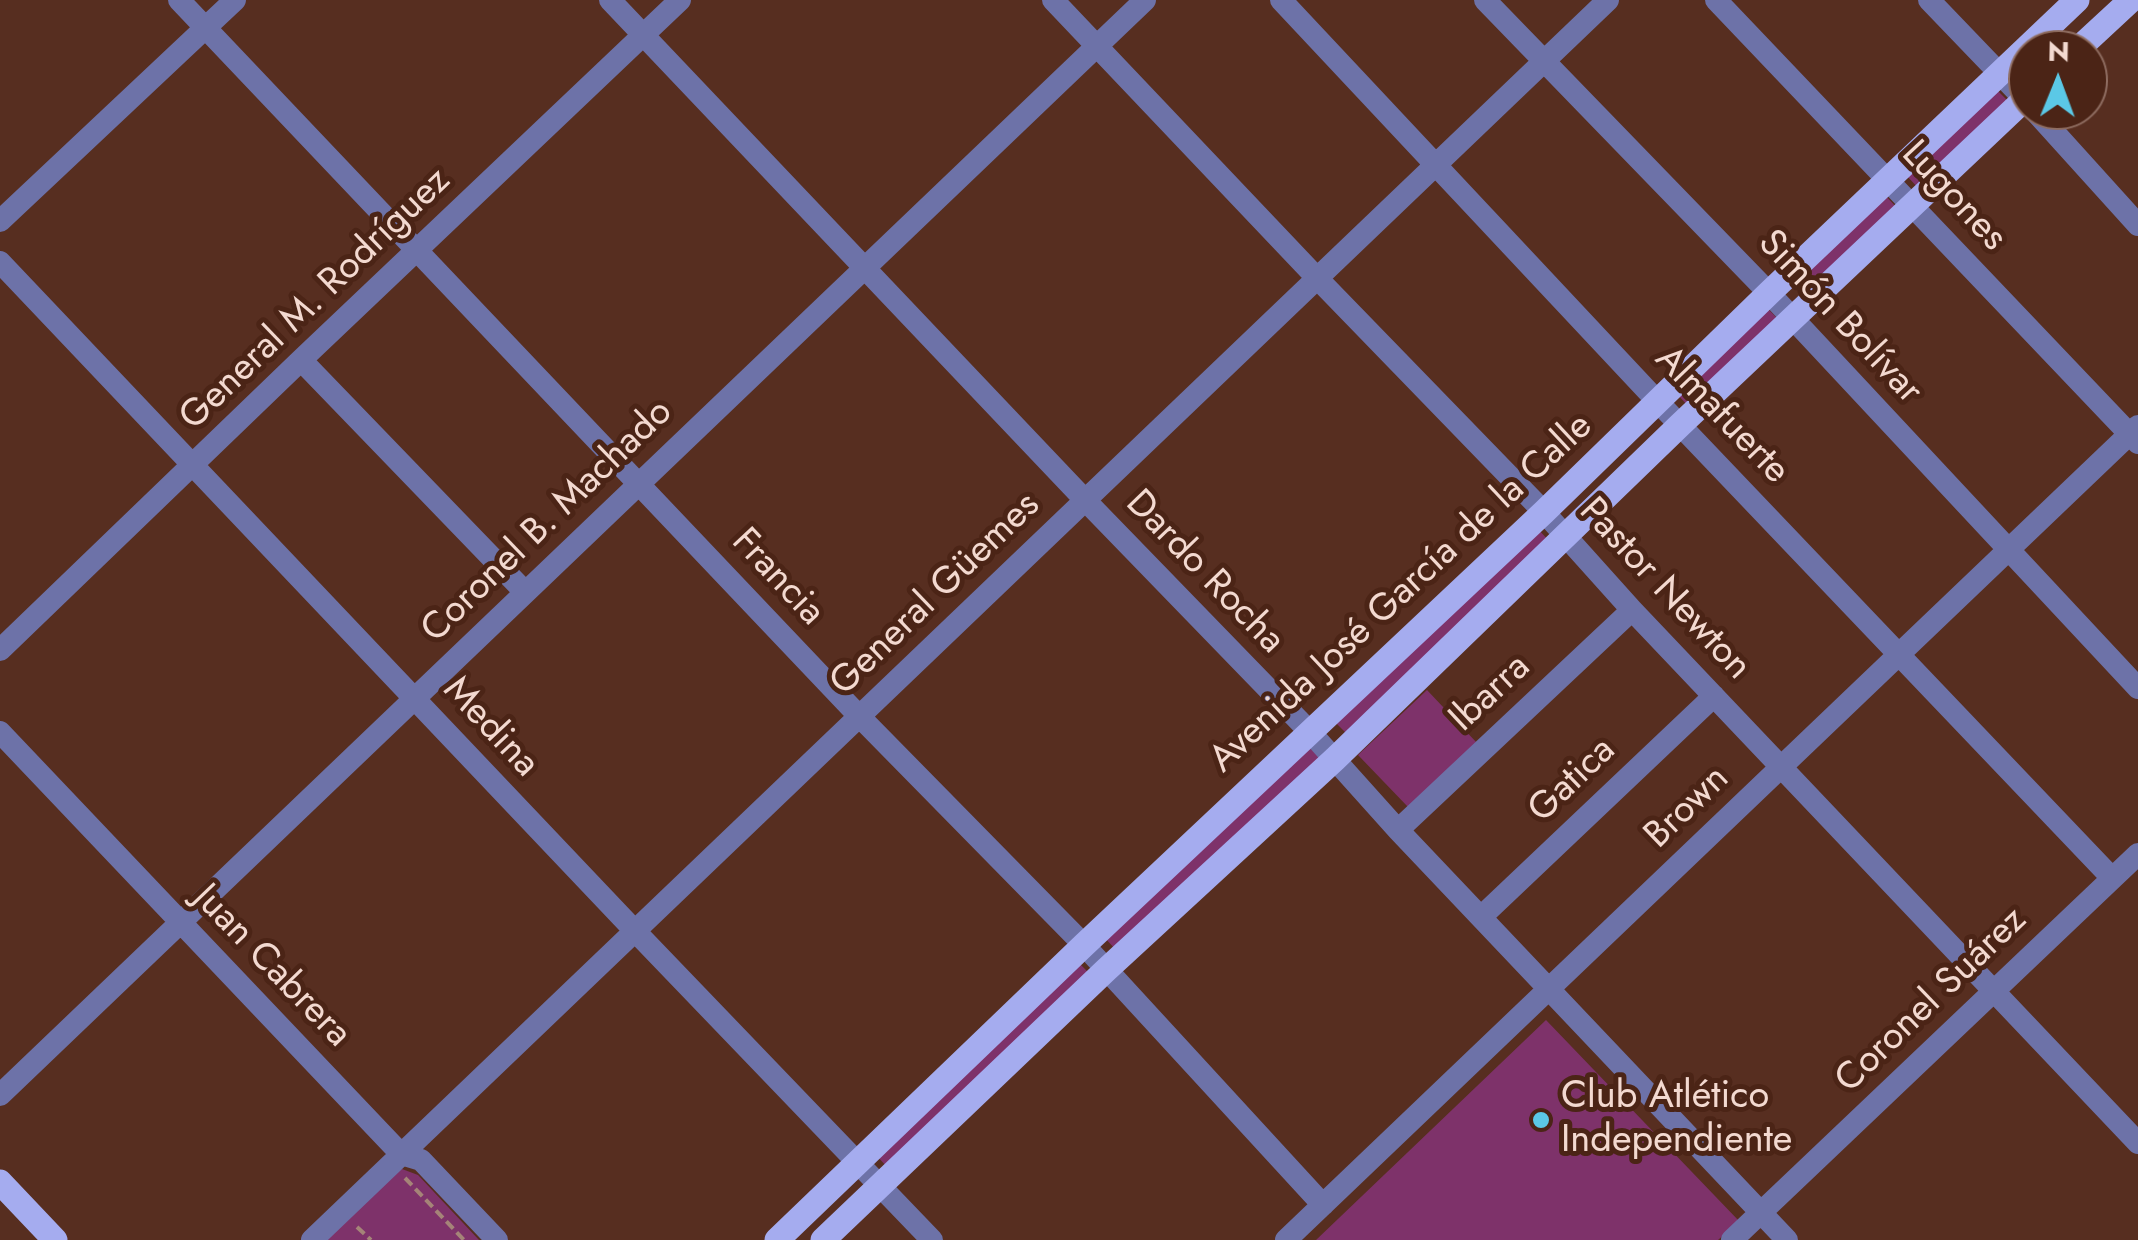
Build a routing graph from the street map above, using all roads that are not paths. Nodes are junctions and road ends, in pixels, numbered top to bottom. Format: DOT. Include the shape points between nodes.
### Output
graph roads {
  1 [pos="179,0"];
  2 [pos="235,0"];
  3 [pos="610,0"];
  4 [pos="680,0"];
  5 [pos="1053,0"];
  6 [pos="1145,0"];
  7 [pos="1281,0"];
  8 [pos="1485,0"];
  9 [pos="1608,0"];
  10 [pos="1716,0"];
  11 [pos="1929,0"];
  12 [pos="2077,0"];
  13 [pos="2131,0"];
  14 [pos="206,28"];
  15 [pos="2099,30"];
  16 [pos="644,35"];
  17 [pos="1097,46"];
  18 [pos="1544,62"];
  19 [pos="2001,74"];
  20 [pos="2008,81"];
  21 [pos="2008,121"];
  22 [pos="2054,130"];
  23 [pos="1436,164"];
  24 [pos="1888,179"];
  25 [pos="1913,205"];
  26 [pos="0,221"];
  27 [pos="2137,222"];
  28 [pos="418,250"];
  29 [pos="0,262"];
  30 [pos="864,268"];
  31 [pos="1317,278"];
  32 [pos="1769,293"];
  33 [pos="1792,318"];
  34 [pos="301,360"];
  35 [pos="1658,402"];
  36 [pos="1680,425"];
  37 [pos="2135,434"];
  38 [pos="193,466"];
  39 [pos="639,484"];
  40 [pos="1085,500"];
  41 [pos="1544,512"];
  42 [pos="1567,536"];
  43 [pos="2008,550"];
  44 [pos="525,592"];
  45 [pos="1632,610"];
  46 [pos="0,650"];
  47 [pos="1900,653"];
  48 [pos="2138,688"];
  49 [pos="1714,696"];
  50 [pos="414,698"];
  51 [pos="860,716"];
  52 [pos="0,732"];
  53 [pos="1310,733"];
  54 [pos="1335,759"];
  55 [pos="1781,767"];
  56 [pos="1398,830"];
  57 [pos="2138,854"];
  58 [pos="2112,878"];
  59 [pos="1481,917"];
  60 [pos="180,922"];
  61 [pos="635,931"];
  62 [pos="1084,944"];
  63 [pos="1106,970"];
  64 [pos="1549,989"];
  65 [pos="1994,991"];
  66 [pos="0,1095"];
  67 [pos="2138,1143"];
  68 [pos="396,1159"];
  69 [pos="858,1162"];
  70 [pos="0,1182"];
  71 [pos="882,1185"];
  72 [pos="1323,1205"];
  73 [pos="1761,1212"];
  74 [pos="55,1240"];
  75 [pos="312,1240"];
  76 [pos="496,1240"];
  77 [pos="776,1240"];
  78 [pos="823,1240"];
  79 [pos="932,1240"];
  80 [pos="1286,1240"];
  81 [pos="1732,1240"];
  82 [pos="1787,1240"];
  1 -- 14 [label="street, Francia"];
  2 -- 14 [label="street"];
  3 -- 16 [label="street, Dardo Rocha"];
  4 -- 16 [label="street, General M. Rodríguez"];
  5 -- 17 [label="street, Pastor Newton"];
  6 -- 17 [label="street, Coronel B. Machado"];
  7 -- 23 [label="street, Almafuerte"];
  8 -- 18 [label="street, Simón Bolívar"];
  9 -- 18 [label="street, General Güemes"];
  10 -- 24 [label="street, Lugones"];
  11 -- 19 [label="street"];
  12 -- 19 [label="main road, Avenida José García de la Calle"];
  13 -- 15 [label="main road"];
  14 -- 26 [label="street"];
  14 -- 28 [label="street, Francia"];
  16 -- 28 [label="street, General M. Rodríguez"];
  16 -- 30 [label="street, Dardo Rocha"];
  17 -- 30 [label="street, Coronel B. Machado"];
  17 -- 31 [label="street, Pastor Newton"];
  18 -- 23 [label="street, General Güemes"];
  18 -- 32 [label="street, Simón Bolívar"];
  19 -- 20 [label="street"];
  19 -- 24 [label="main road, Avenida José García de la Calle"];
  21 -- 25 [label="main road, Avenida José García de la Calle"];
  22 -- 27 [label="street"];
  23 -- 31 [label="street, General Güemes"];
  23 -- 35 [label="street, Almafuerte"];
  24 -- 25 [label="street, Lugones"];
  24 -- 32 [label="main road, Avenida José García de la Calle"];
  25 -- 33 [label="main road, Avenida José García de la Calle"];
  25 -- 37 [label="street, Lugones"];
  28 -- 34 [label="street, General M. Rodríguez"];
  28 -- 39 [label="street, Francia"];
  29 -- 38 [label="street, Medina"];
  30 -- 39 [label="street, Coronel B. Machado"];
  30 -- 40 [label="street, Dardo Rocha"];
  31 -- 40 [label="street, General Güemes"];
  31 -- 41 [label="street, Pastor Newton"];
  32 -- 33 [label="street, Simón Bolívar"];
  32 -- 35 [label="main road, Avenida José García de la Calle"];
  33 -- 36 [label="main road, Avenida José García de la Calle"];
  33 -- 43 [label="street, Simón Bolívar"];
  34 -- 38 [label="street, General M. Rodríguez"];
  34 -- 44 [label="street"];
  35 -- 36 [label="street, Almafuerte"];
  35 -- 41 [label="main road, Avenida José García de la Calle"];
  36 -- 42 [label="main road, Avenida José García de la Calle"];
  36 -- 47 [label="street, Almafuerte"];
  37 -- 43 [label="street, Brown"];
  38 -- 46 [label="street, General M. Rodríguez"];
  38 -- 50 [label="street, Medina"];
  39 -- 44 [label="street, Coronel B. Machado"];
  39 -- 51 [label="street, Francia"];
  40 -- 51 [label="street, General Güemes"];
  40 -- 53 [label="street, Dardo Rocha"];
  41 -- 42 [label="street, Pastor Newton"];
  41 -- 53 [label="main road, Avenida José García de la Calle"];
  42 -- 45 [label="street, Pastor Newton"];
  42 -- 54 [label="main road, Avenida José García de la Calle"];
  43 -- 47 [label="street, Brown"];
  43 -- 48 [label="street, Simón Bolívar"];
  44 -- 50 [label="street, Coronel B. Machado"];
  45 -- 49 [label="street, Pastor Newton"];
  45 -- 56 [label="street, Ibarra"];
  47 -- 55 [label="street, Brown"];
  47 -- 58 [label="street, Almafuerte"];
  49 -- 55 [label="street, Pastor Newton"];
  49 -- 59 [label="street, Gatica"];
  50 -- 60 [label="street, Coronel B. Machado"];
  50 -- 61 [label="street, Medina"];
  51 -- 61 [label="street, General Güemes"];
  51 -- 62 [label="street, Francia"];
  52 -- 60 [label="street, Juan Cabrera"];
  53 -- 54 [label="street, Dardo Rocha"];
  53 -- 62 [label="main road, Avenida José García de la Calle"];
  54 -- 56 [label="street, Dardo Rocha"];
  54 -- 63 [label="main road, Avenida José García de la Calle"];
  55 -- 64 [label="street, Brown"];
  55 -- 65 [label="street, Pastor Newton"];
  56 -- 59 [label="street, Dardo Rocha"];
  57 -- 58 [label="street, Coronel Suárez"];
  58 -- 65 [label="street, Coronel Suárez"];
  59 -- 64 [label="street, Dardo Rocha"];
  60 -- 66 [label="street, Coronel B. Machado"];
  60 -- 68 [label="street, Juan Cabrera"];
  61 -- 68 [label="street, General Güemes"];
  61 -- 69 [label="street, Medina"];
  62 -- 63 [label="street, Francia"];
  62 -- 69 [label="main road, Avenida José García de la Calle"];
  63 -- 71 [label="main road, Avenida José García de la Calle"];
  63 -- 72 [label="street, Francia"];
  64 -- 72 [label="street, Brown"];
  64 -- 73 [label="street, Dardo Rocha"];
  65 -- 67 [label="street, Pastor Newton"];
  65 -- 73 [label="street, Coronel Suárez"];
  68 -- 75 [label="street, General Güemes"];
  68 -- 76 [label="street, Juan Cabrera" via="421,1160"];
  69 -- 71 [label="street, Medina"];
  69 -- 77 [label="main road, Avenida José García de la Calle"];
  70 -- 74 [label="main road"];
  71 -- 78 [label="main road, Avenida José García de la Calle"];
  71 -- 79 [label="street, Medina"];
  72 -- 80 [label="street, Brown"];
  73 -- 81 [label="street, Coronel Suárez"];
  73 -- 82 [label="street, Dardo Rocha"];
}
